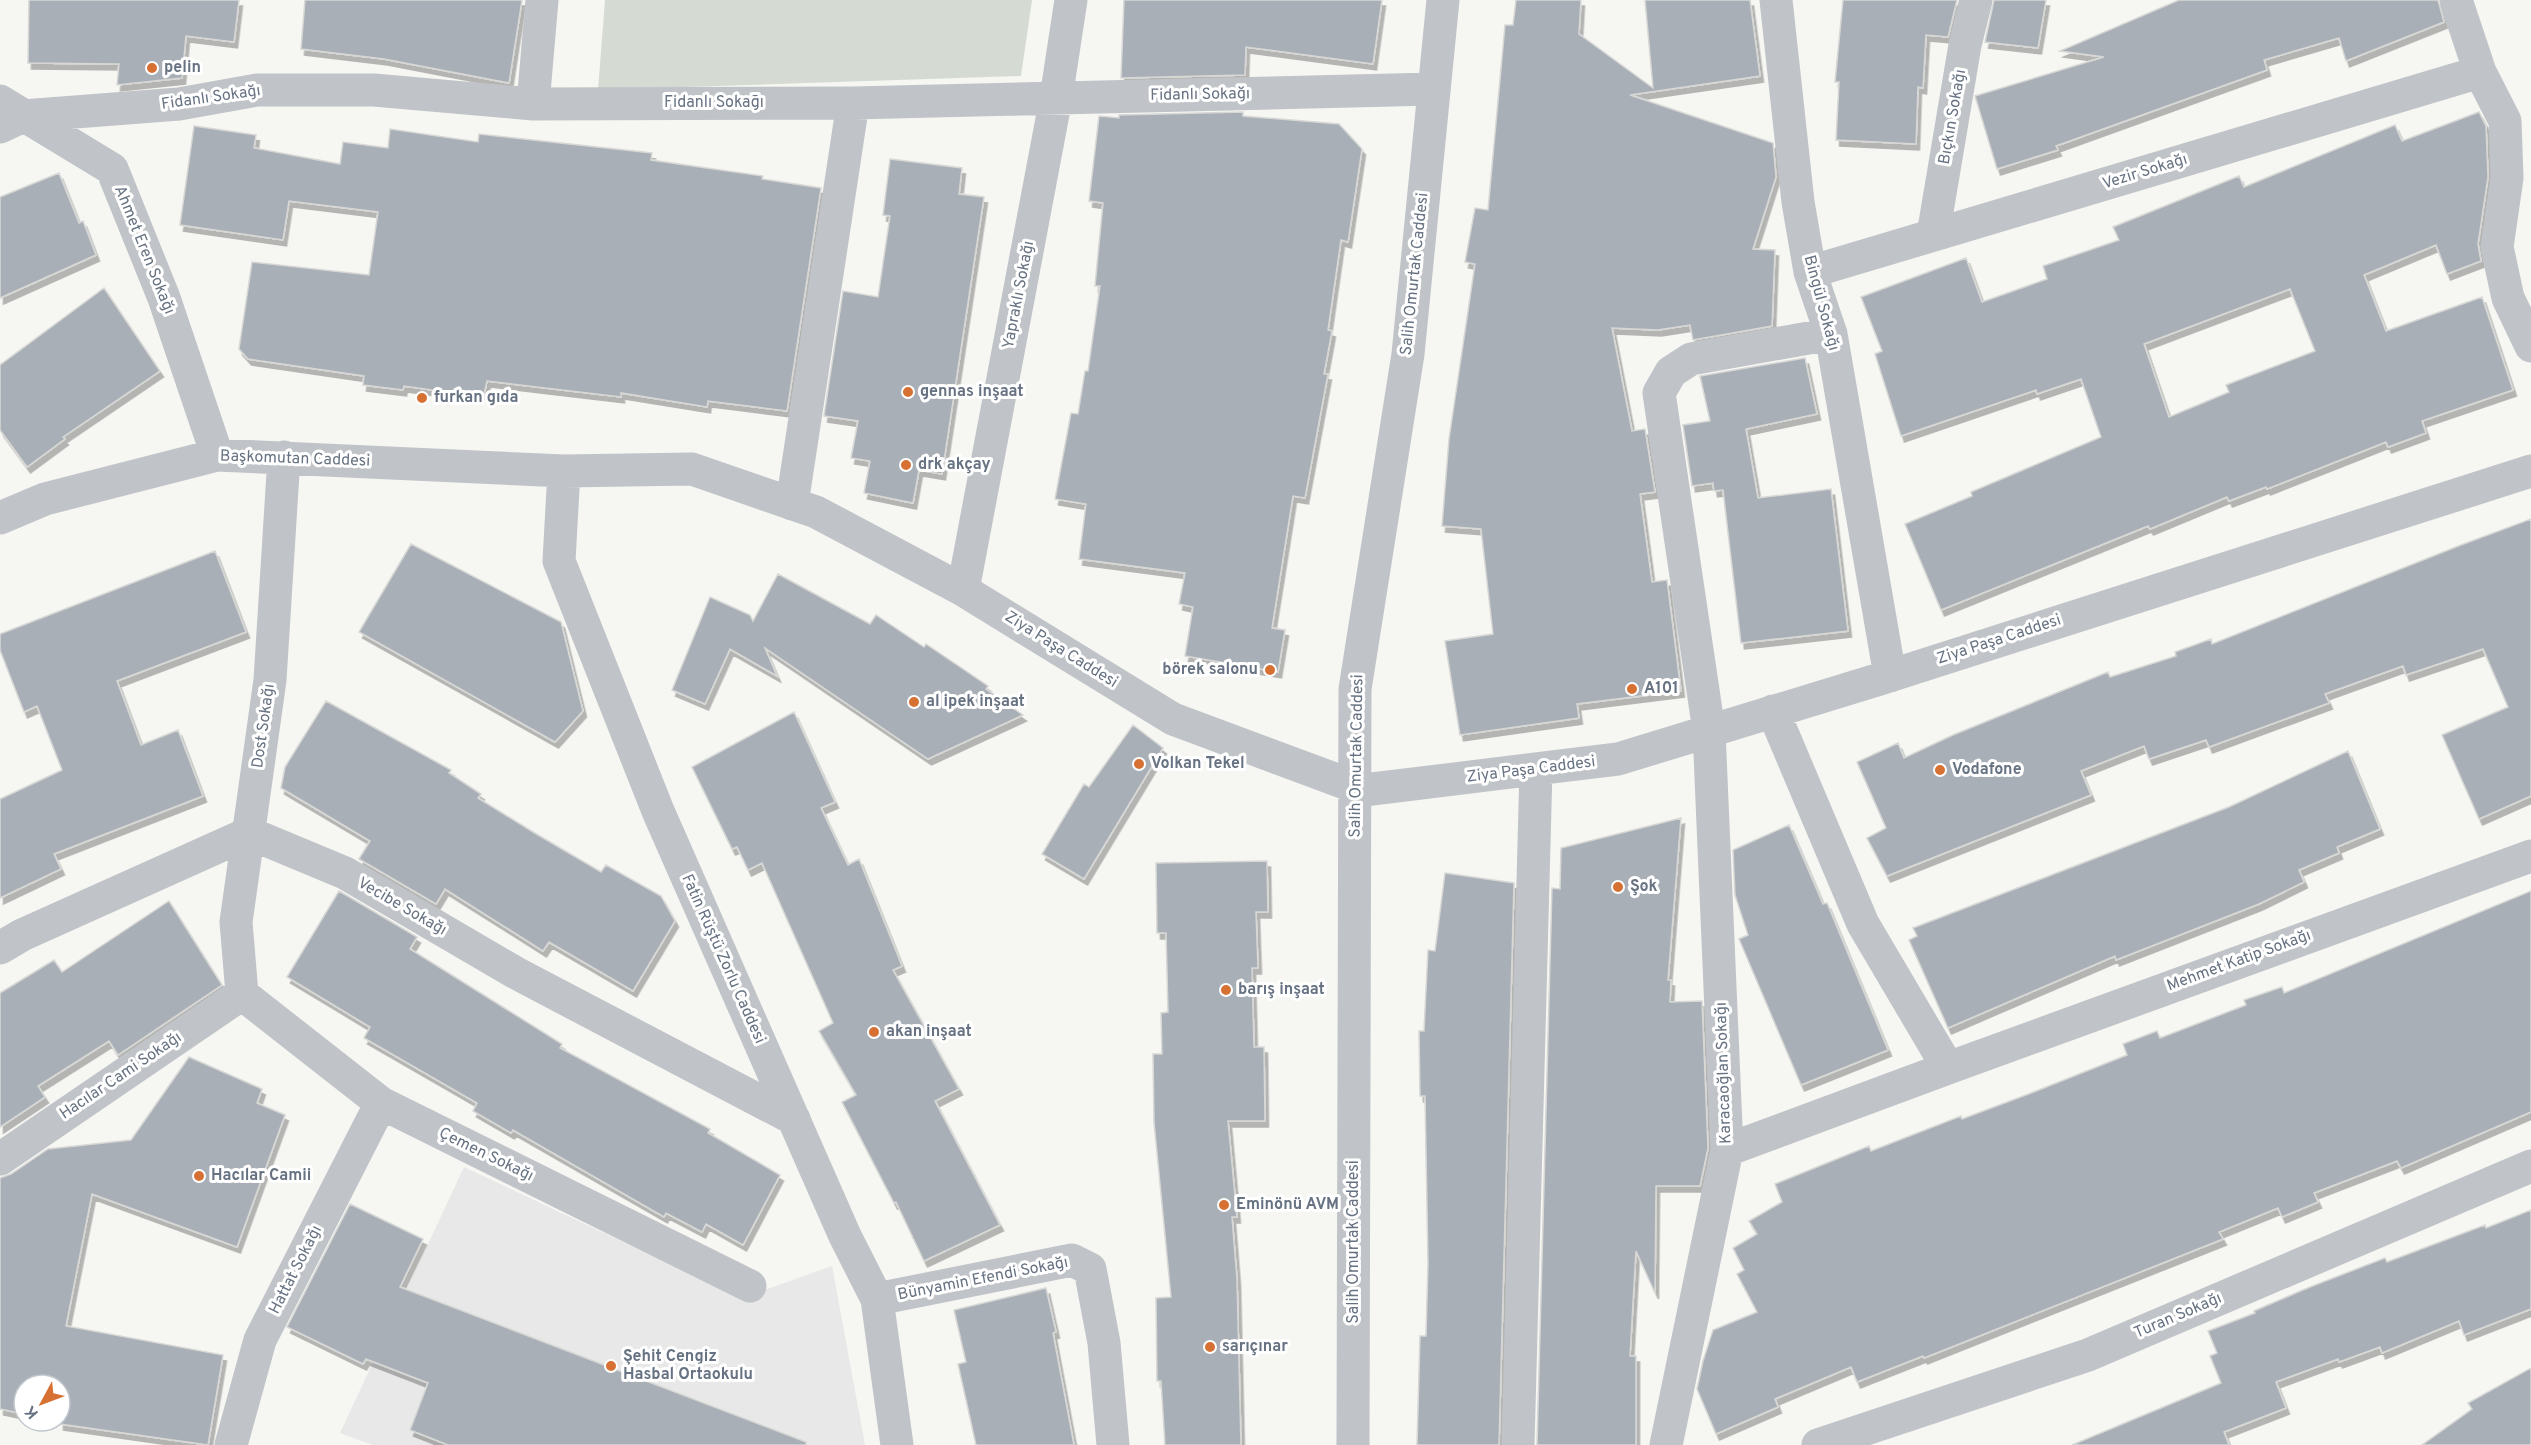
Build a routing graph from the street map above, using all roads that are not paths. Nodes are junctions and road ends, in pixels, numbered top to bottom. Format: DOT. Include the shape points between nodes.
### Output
graph roads {
  1 [pos="542,0"];
  2 [pos="1071,0"];
  3 [pos="1443,0"];
  4 [pos="1776,0"];
  5 [pos="1976,0"];
  6 [pos="2456,0"];
  7 [pos="2480,72"];
  8 [pos="1433,89"];
  9 [pos="1056,98"];
  10 [pos="853,103"];
  11 [pos="532,104"];
  12 [pos="8,114"];
  13 [pos="2518,117"];
  14 [pos="1933,235"];
  15 [pos="1810,272"];
  16 [pos="1831,334"];
  17 [pos="2531,346"];
  18 [pos="217,455"];
  19 [pos="284,458"];
  20 [pos="564,471"];
  21 [pos="2531,471"];
  22 [pos="792,504"];
  23 [pos="0,518"];
  24 [pos="963,590"];
  25 [pos="1890,675"];
  26 [pos="1773,711"];
  27 [pos="1709,732"];
  28 [pos="1536,769"];
  29 [pos="1356,787"];
  30 [pos="249,833"];
  31 [pos="2531,856"];
  32 [pos="0,948"];
  33 [pos="242,994"];
  34 [pos="1948,1068"];
  35 [pos="381,1103"];
  36 [pos="794,1119"];
  37 [pos="1727,1150"];
  38 [pos="0,1159"];
  39 [pos="2531,1166"];
  40 [pos="750,1286"];
  41 [pos="877,1299"];
  42 [pos="231,1445"];
  43 [pos="897,1445"];
  44 [pos="1113,1445"];
  45 [pos="1353,1445"];
  46 [pos="1518,1445"];
  47 [pos="1666,1445"];
  48 [pos="1818,1445"];
  1 -- 11 [label="street"];
  2 -- 9 [label="street, Yapraklı Sokağı"];
  3 -- 8 [label="street, Salih Omurtak Caddesi"];
  4 -- 15 [label="street, Bingül Sokağı" via="1798,202"];
  5 -- 14 [label="street, Bıçkın Sokağı"];
  6 -- 7 [label="street"];
  7 -- 13 [label="street"];
  7 -- 14 [label="street, Vezir Sokağı"];
  8 -- 9 [label="street, Fidanlı Sokağı"];
  8 -- 29 [label="street, Salih Omurtak Caddesi" via="1408,354 1355,689"];
  9 -- 10 [label="street, Fidanlı Sokağı"];
  9 -- 24 [label="street, Yapraklı Sokağı"];
  10 -- 11 [label="street, Fidanlı Sokağı"];
  10 -- 22 [label="street"];
  11 -- 12 [label="street, Fidanlı Sokağı" via="374,90 257,90 179,104"];
  12 -- 18 [label="street, Ahmet Eren Sokağı" via="112,169 164,298"];
  13 -- 17 [label="street" via="2497,247 2508,298"];
  14 -- 15 [label="street, Vezir Sokağı"];
  15 -- 16 [label="street, Bingül Sokağı"];
  16 -- 25 [label="street, Bingül Sokağı"];
  16 -- 27 [label="street, Karacaoğlan Sokağı" via="1691,359 1671,372 1659,393"];
  18 -- 19 [label="street, Başkomutan Caddesi"];
  18 -- 23 [label="street, Başkomutan Caddesi" via="45,499"];
  19 -- 20 [label="street, Başkomutan Caddesi"];
  19 -- 30 [label="street, Dost Sokağı" via="270,680"];
  20 -- 22 [label="street, Ziya Paşa Caddesi" via="692,469"];
  20 -- 36 [label="street, Fatin Rüştü Zorlu Caddesi" via="559,561 658,811"];
  21 -- 25 [label="street, Ziya Paşa Caddesi"];
  22 -- 24 [label="street, Ziya Paşa Caddesi" via="816,512"];
  24 -- 29 [label="street, Ziya Paşa Caddesi" via="1173,719"];
  25 -- 26 [label="street, Ziya Paşa Caddesi"];
  26 -- 27 [label="street, Ziya Paşa Caddesi"];
  26 -- 34 [label="street" via="1863,924"];
  27 -- 28 [label="street, Ziya Paşa Caddesi" via="1618,759"];
  27 -- 37 [label="street, Karacaoğlan Sokağı"];
  28 -- 29 [label="street, Ziya Paşa Caddesi" via="1364,790"];
  28 -- 46 [label="street"];
  29 -- 45 [label="street, Salih Omurtak Caddesi"];
  30 -- 32 [label="street"];
  30 -- 33 [label="street, Dost Sokağı" via="236,922"];
  30 -- 36 [label="street, Vecibe Sokağı" via="345,873 516,973"];
  31 -- 34 [label="street, Mehmet Katip Sokağı"];
  33 -- 35 [label="street, Çemen Sokağı"];
  33 -- 38 [label="street, Hacılar Cami Sokağı"];
  34 -- 37 [label="street, Mehmet Katip Sokağı"];
  35 -- 40 [label="street, Çemen Sokağı"];
  35 -- 42 [label="street, Hattat Sokağı" via="260,1340"];
  36 -- 41 [label="street, Fatin Rüştü Zorlu Caddesi"];
  37 -- 47 [label="street, Karacaoğlan Sokağı"];
  39 -- 48 [label="street, Turan Sokağı" via="2088,1355"];
  41 -- 43 [label="street, Fatin Rüştü Zorlu Caddesi"];
  41 -- 44 [label="street, Bünyamin Efendi Sokağı" via="1072,1260 1090,1269 1104,1343"];
}
